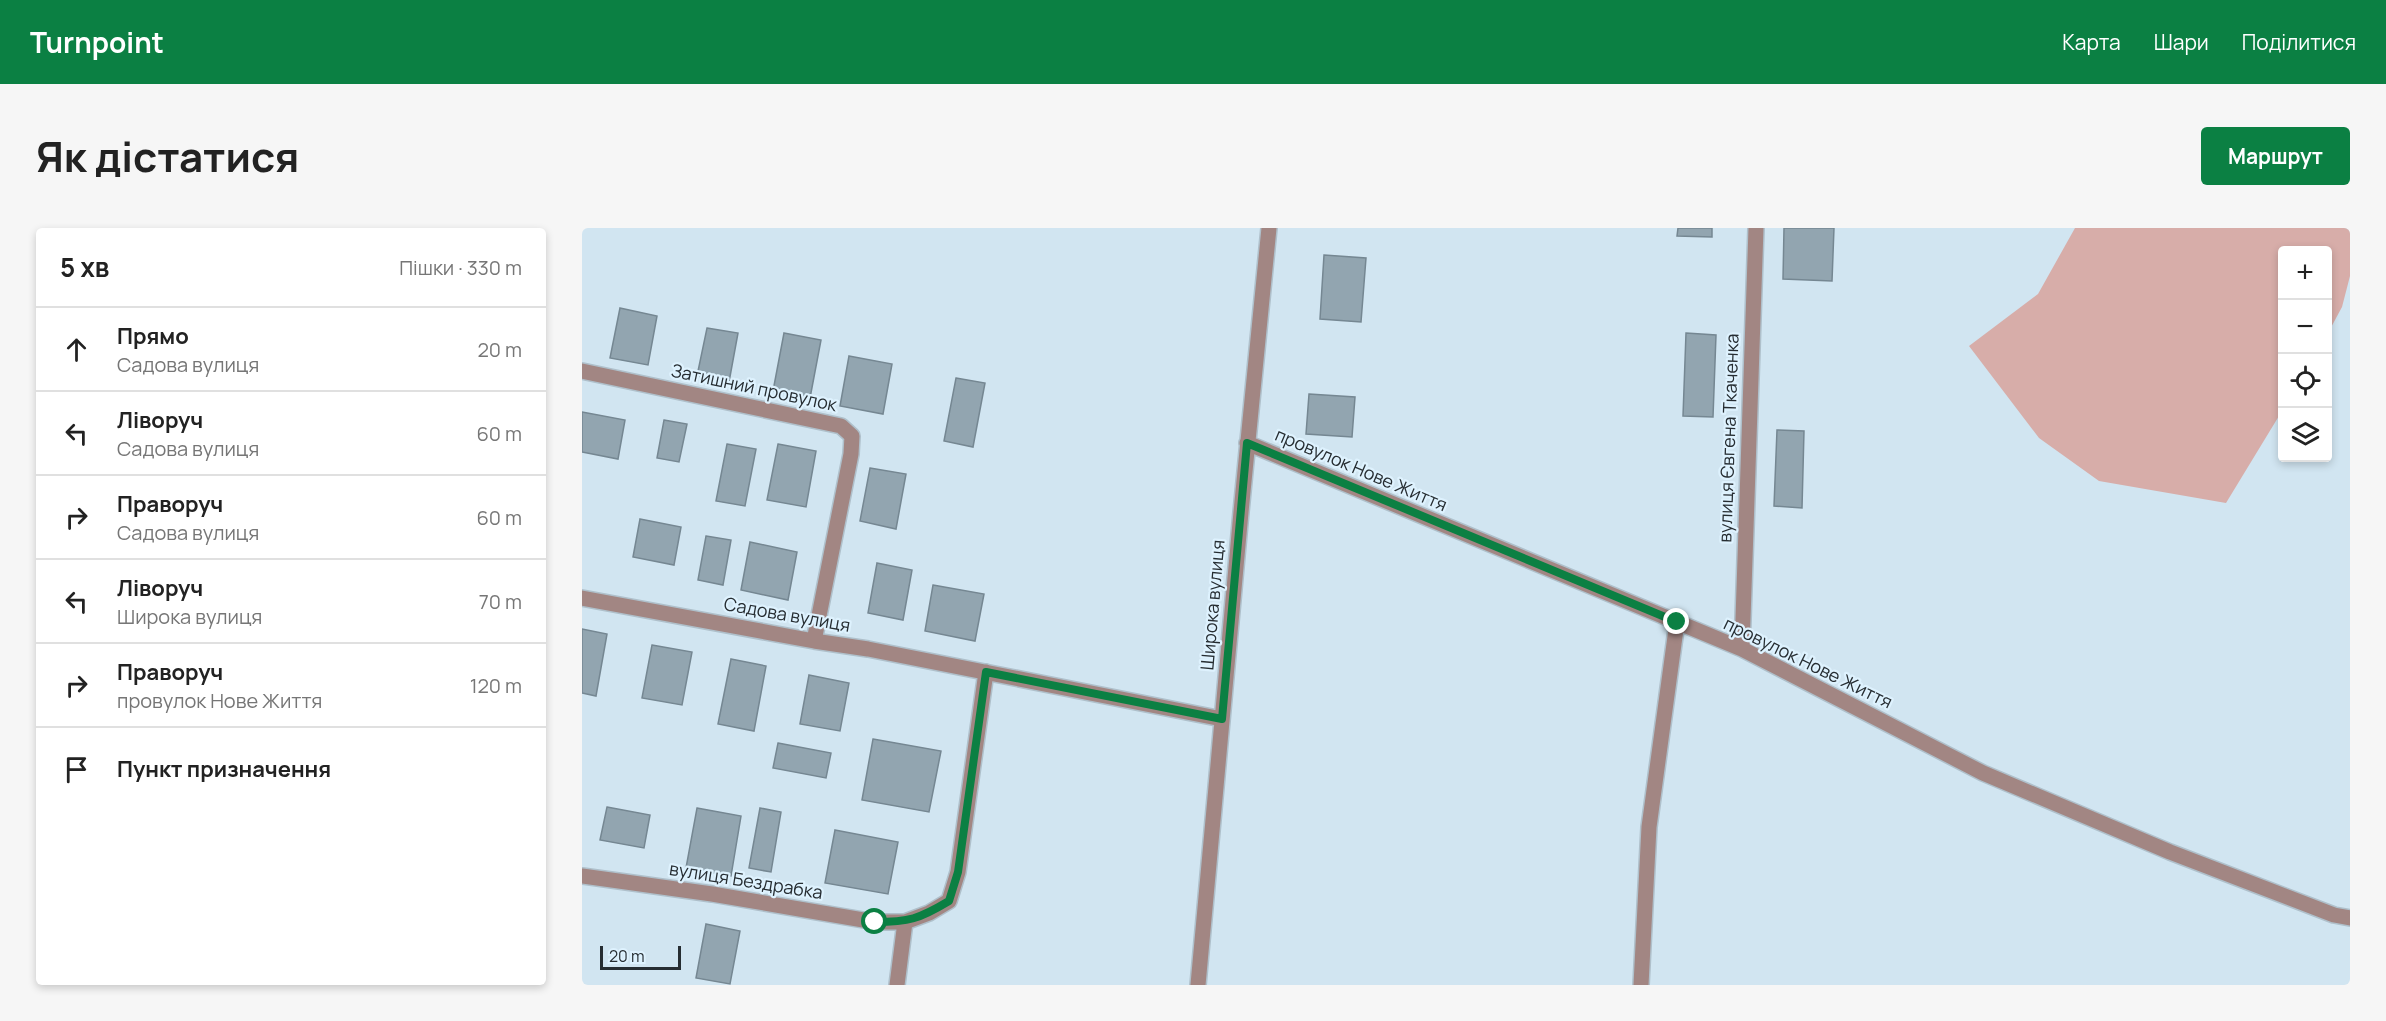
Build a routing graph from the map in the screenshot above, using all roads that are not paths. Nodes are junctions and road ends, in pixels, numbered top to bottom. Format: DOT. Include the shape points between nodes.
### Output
graph roads {
  1 [pos="1269,228"];
  2 [pos="1756,228"];
  3 [pos="582,371"];
  4 [pos="1247,443"];
  5 [pos="582,598"];
  6 [pos="1677,622"];
  7 [pos="814,641"];
  8 [pos="1742,649"];
  9 [pos="986,672"];
  10 [pos="1222,719"];
  11 [pos="582,876"];
  12 [pos="2350,918"];
  13 [pos="904,922"];
  14 [pos="897,985"];
  15 [pos="1198,985"];
  16 [pos="1641,985"];
  1 -- 4 [label="street, Широка вулиця"];
  2 -- 8 [label="street, вулиця Євгена Ткаченка"];
  3 -- 7 [label="street, Затишний провулок" via="841,426 852,436"];
  4 -- 6 [label="street, провулок Нове Життя"];
  4 -- 10 [label="street, Широка вулиця"];
  5 -- 7 [label="street, Садова вулиця"];
  6 -- 8 [label="street, провулок Нове Життя"];
  6 -- 16 [label="street" via="1649,827"];
  7 -- 9 [label="street, Садова вулиця"];
  8 -- 12 [label="street, провулок Нове Життя" via="1983,773 2170,852"];
  9 -- 10 [label="street, Садова вулиця"];
  9 -- 13 [label="street" via="958,872 949,901"];
  10 -- 15 [label="street, Широка вулиця"];
  11 -- 13 [label="street, вулиця Бездрабка" via="875,922"];
  13 -- 14 [label="street"];
}
